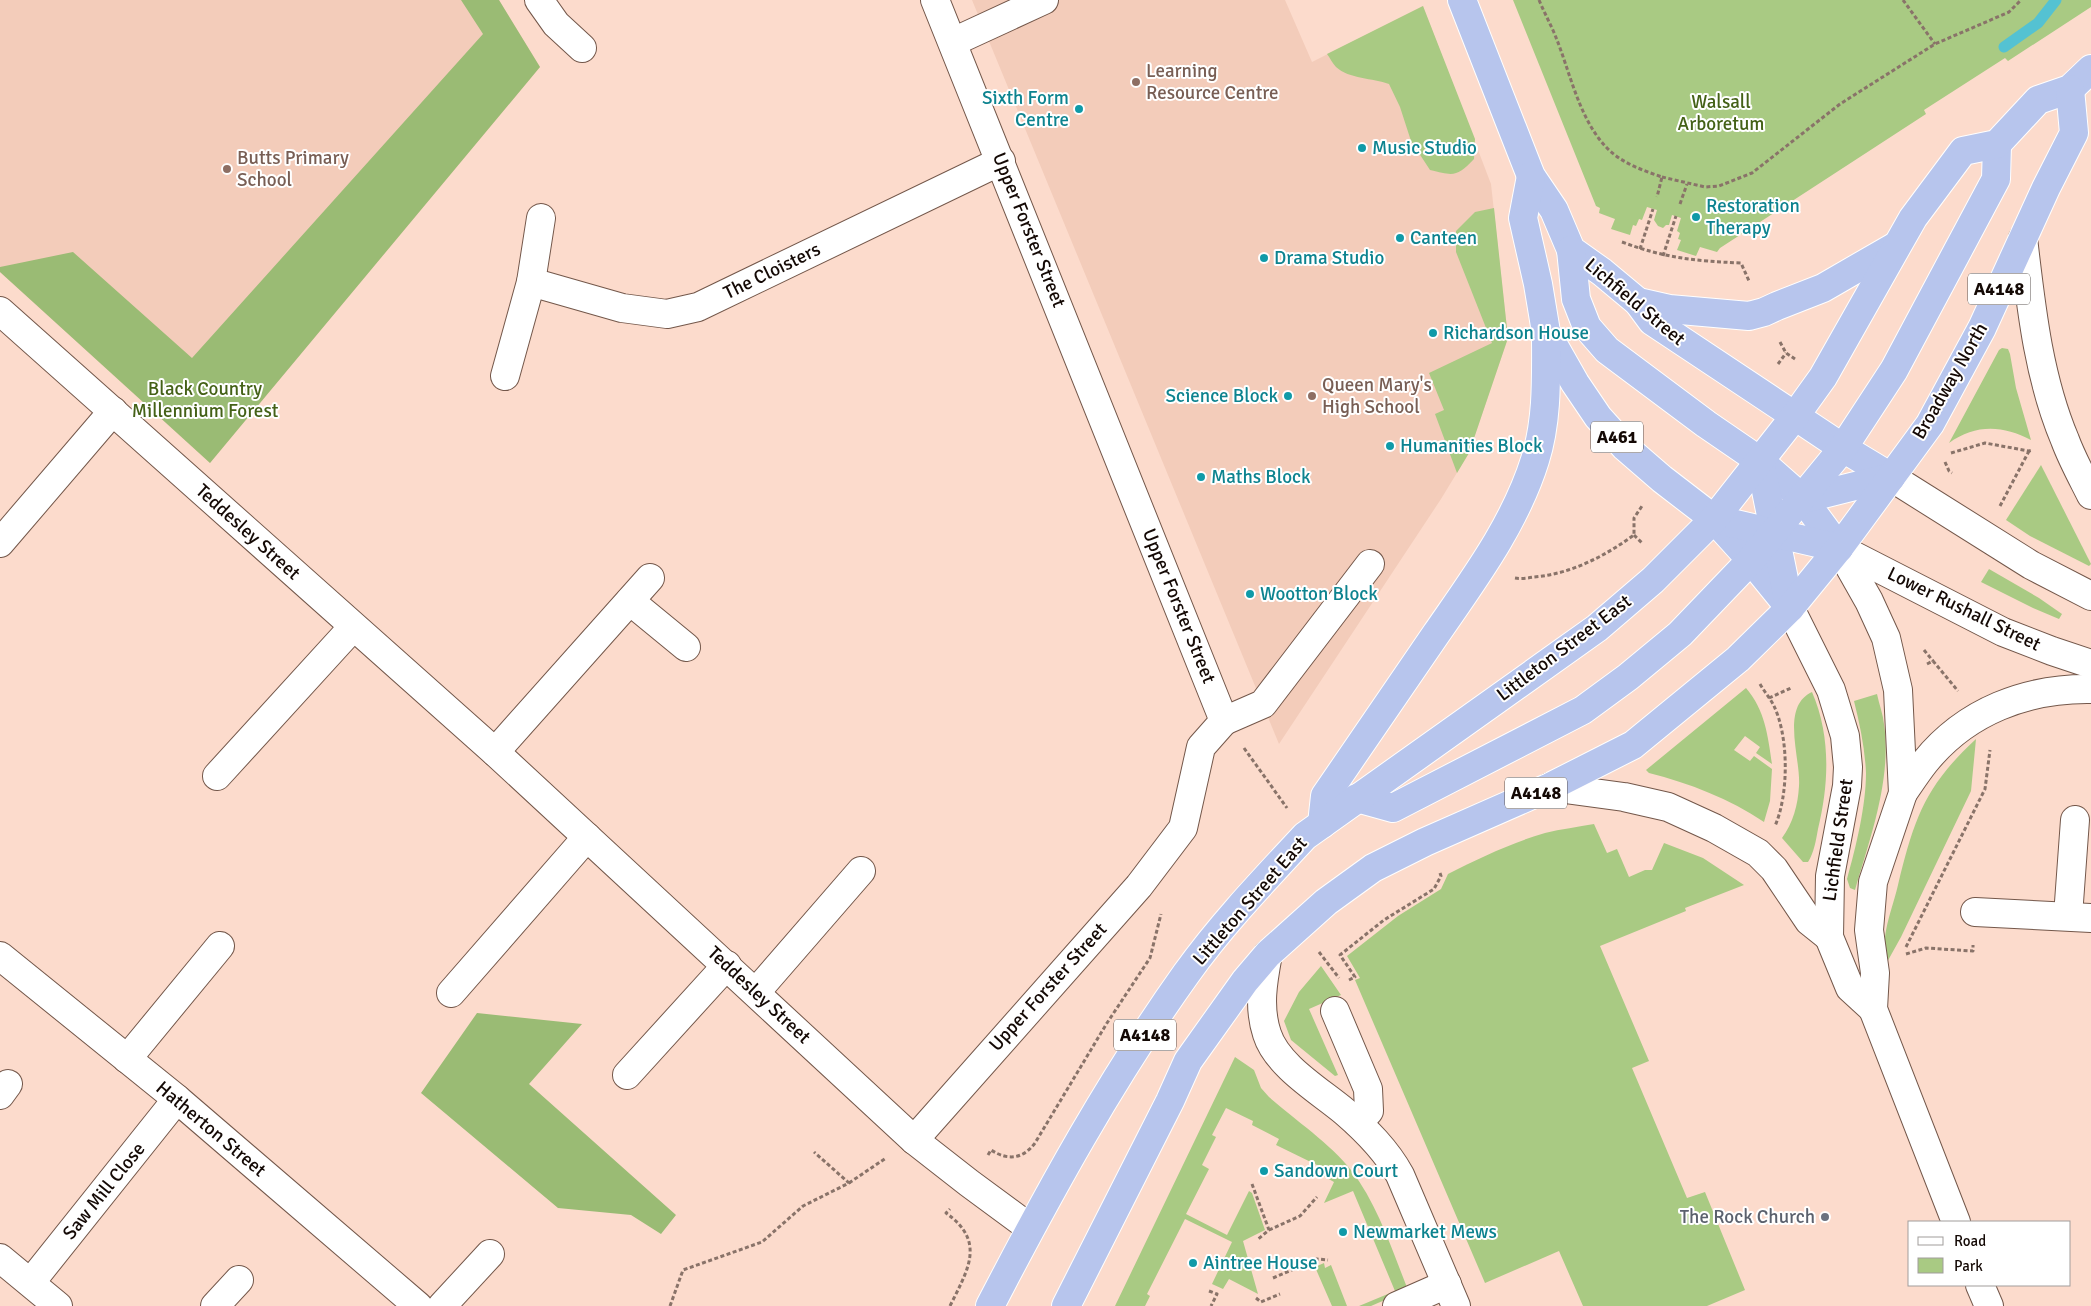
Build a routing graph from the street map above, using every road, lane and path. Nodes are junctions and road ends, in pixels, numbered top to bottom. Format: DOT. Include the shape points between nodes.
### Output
graph roads {
  1 [pos="539,0"];
  2 [pos="935,0"];
  3 [pos="1044,0"];
  4 [pos="1462,0"];
  5 [pos="1539,0"];
  6 [pos="1903,0"];
  7 [pos="2021,0"];
  8 [pos="953,42"];
  9 [pos="1935,44"];
  10 [pos="582,48"];
  11 [pos="2091,69"];
  12 [pos="2070,89"];
  13 [pos="1997,144"];
  14 [pos="1001,161"];
  15 [pos="1531,176"];
  16 [pos="1662,177"];
  17 [pos="1687,184"];
  18 [pos="1657,197"];
  19 [pos="1680,204"];
  20 [pos="1653,209"];
  21 [pos="1676,216"];
  22 [pos="542,218"];
  23 [pos="2023,238"];
  24 [pos="1896,246"];
  25 [pos="1571,250"];
  26 [pos="531,282"];
  27 [pos="1638,302"];
  28 [pos="0,311"];
  29 [pos="1546,332"];
  30 [pos="505,376"];
  31 [pos="113,411"];
  32 [pos="1795,416"];
  33 [pos="2064,439"];
  34 [pos="1843,448"];
  35 [pos="2029,451"];
  36 [pos="1942,455"];
  37 [pos="1760,461"];
  38 [pos="1891,477"];
  39 [pos="2091,495"];
  40 [pos="1803,499"];
  41 [pos="2000,506"];
  42 [pos="1714,519"];
  43 [pos="1776,532"];
  44 [pos="0,543"];
  45 [pos="1839,548"];
  46 [pos="1752,560"];
  47 [pos="1370,564"];
  48 [pos="650,578"];
  49 [pos="2091,596"];
  50 [pos="630,601"];
  51 [pos="1790,608"];
  52 [pos="353,627"];
  53 [pos="686,647"];
  54 [pos="2091,664"];
  55 [pos="2091,689"];
  56 [pos="1979,716"];
  57 [pos="1224,721"];
  58 [pos="495,752"];
  59 [pos="217,776"];
  60 [pos="1550,787"];
  61 [pos="1903,793"];
  62 [pos="1357,798"];
  63 [pos="2075,820"];
  64 [pos="1322,824"];
  65 [pos="587,837"];
  66 [pos="1425,842"];
  67 [pos="860,871"];
  68 [pos="1975,912"];
  69 [pos="2080,917"];
  70 [pos="1829,937"];
  71 [pos="220,946"];
  72 [pos="1268,954"];
  73 [pos="0,956"];
  74 [pos="1150,958"];
  75 [pos="1326,960"];
  76 [pos="727,965"];
  77 [pos="1337,972"];
  78 [pos="1342,983"];
  79 [pos="756,992"];
  80 [pos="452,993"];
  81 [pos="1873,1008"];
  82 [pos="1335,1011"];
  83 [pos="127,1059"];
  84 [pos="627,1075"];
  85 [pos="177,1099"];
  86 [pos="1358,1123"];
  87 [pos="914,1140"];
  88 [pos="814,1152"];
  89 [pos="1011,1158"];
  90 [pos="849,1183"];
  91 [pos="1252,1184"];
  92 [pos="1317,1197"];
  93 [pos="1956,1221"];
  94 [pos="1030,1228"];
  95 [pos="1269,1230"];
  96 [pos="965,1233"];
  97 [pos="1257,1240"];
  98 [pos="490,1254"];
  99 [pos="0,1258"];
  100 [pos="1328,1260"];
  101 [pos="1273,1278"];
  102 [pos="239,1280"];
  103 [pos="30,1282"];
  104 [pos="1209,1291"];
  105 [pos="1280,1294"];
  106 [pos="1451,1295"];
  107 [pos="1256,1298"];
  108 [pos="58,1306"];
  109 [pos="215,1306"];
  110 [pos="418,1306"];
  111 [pos="442,1306"];
  112 [pos="670,1306"];
  113 [pos="950,1306"];
  114 [pos="990,1306"];
  115 [pos="1066,1306"];
  116 [pos="1211,1306"];
  117 [pos="1397,1306"];
  1 -- 10 [label="street" via="556,24"];
  2 -- 8 [label="street, Upper Forster Street"];
  3 -- 8 [label="street"];
  4 -- 15 [label="highway, Lichfield Street"];
  5 -- 16 [label="path" via="1582,109 1598,136 1606,147 1626,162"];
  6 -- 9 [label="path"];
  7 -- 9 [label="path" via="2009,12"];
  8 -- 14 [label="street, Upper Forster Street"];
  9 -- 17 [label="path" via="1840,104 1752,173 1719,186"];
  11 -- 12 [label="highway"];
  12 -- 13 [label="highway" via="2038,100"];
  12 -- 23 [label="highway, Broadway North / A4148" via="2074,133"];
  13 -- 24 [label="highway, A4148" via="1963,151 1940,179"];
  13 -- 34 [label="highway, A4148" via="1996,179 1894,370"];
  14 -- 26 [label="street, The Cloisters" via="698,307 667,314 622,308"];
  14 -- 57 [label="street, Upper Forster Street"];
  15 -- 25 [label="highway, Lichfield Street" via="1554,210"];
  15 -- 29 [label="highway, A461" via="1524,218"];
  16 -- 17 [label="path"];
  16 -- 18 [label="path"];
  17 -- 19 [label="path"];
  20 -- 21 [label="path" via="1640,249 1663,256"];
  22 -- 26 [label="street"];
  23 -- 33 [label="street" via="2035,333 2047,387"];
  23 -- 38 [label="highway, Broadway North / A4148" via="1968,357 1930,424"];
  24 -- 27 [label="highway" via="1823,288 1749,316 1670,309"];
  24 -- 32 [label="highway, A4148" via="1823,377"];
  25 -- 27 [label="highway, Lichfield Street"];
  25 -- 37 [label="highway" via="1576,299 1587,327 1602,344"];
  26 -- 30 [label="street"];
  27 -- 32 [label="highway, Lichfield Street" via="1652,321"];
  28 -- 31 [label="street, Teddesley Street"];
  29 -- 42 [label="highway, A461" via="1598,417 1625,447"];
  29 -- 64 [label="highway" via="1544,415 1536,459 1526,486 1487,560 1325,796"];
  31 -- 44 [label="street"];
  31 -- 52 [label="street, Teddesley Street"];
  32 -- 34 [label="highway, Lichfield Street"];
  32 -- 37 [label="highway, A4148"];
  33 -- 35 [label="path"];
  33 -- 39 [label="street"];
  34 -- 38 [label="highway, Lichfield Street"];
  34 -- 40 [label="highway"];
  35 -- 36 [label="path" via="1985,443"];
  35 -- 41 [label="path"];
  37 -- 40 [label="highway"];
  37 -- 42 [label="highway, A4148"];
  37 -- 43 [label="highway"];
  38 -- 40 [label="highway"];
  38 -- 45 [label="highway, A4148"];
  38 -- 49 [label="street" via="2031,565"];
  40 -- 43 [label="highway"];
  40 -- 45 [label="highway"];
  42 -- 43 [label="highway"];
  42 -- 46 [label="highway"];
  42 -- 62 [label="highway, Littleton Street East / A4148" via="1653,580 1597,628"];
  43 -- 45 [label="highway"];
  43 -- 46 [label="highway"];
  43 -- 51 [label="highway"];
  45 -- 51 [label="highway, A4148"];
  45 -- 54 [label="street, Lower Rushall Street" via="2003,632"];
  45 -- 61 [label="street, Lichfield Street" via="1886,638 1898,690"];
  46 -- 51 [label="highway"];
  46 -- 62 [label="highway" via="1666,648 1583,710 1393,808"];
  47 -- 57 [label="street" via="1263,704"];
  48 -- 50 [label="street"];
  50 -- 53 [label="street"];
  50 -- 58 [label="street"];
  51 -- 60 [label="highway, A4148" via="1738,659 1632,745"];
  51 -- 70 [label="street, Lichfield Street" via="1831,690 1845,736 1847,786 1830,876"];
  52 -- 58 [label="street, Teddesley Street"];
  52 -- 59 [label="street"];
  55 -- 56 [label="street" via="2043,692 1997,705"];
  56 -- 61 [label="street" via="1948,739 1926,761"];
  56 -- 68 [label="path" via="1991,740 1985,789 1902,956 1926,948 1973,951"];
  57 -- 87 [label="street, Upper Forster Street" via="1201,747 1183,828 1139,886"];
  58 -- 65 [label="street, Teddesley Street"];
  60 -- 66 [label="highway, A4148"];
  60 -- 70 [label="street" via="1624,797 1668,807 1714,828 1758,853 1774,870 1809,921"];
  61 -- 81 [label="street, Lichfield Street" via="1873,882 1869,930 1875,973"];
  62 -- 64 [label="highway, Littleton Street East / A4148"];
  63 -- 69 [label="street"];
  64 -- 94 [label="highway, Littleton Street East / A4148" via="1304,836 1283,859 1187,973 1093,1116"];
  65 -- 76 [label="street, Teddesley Street"];
  65 -- 80 [label="street"];
  66 -- 72 [label="highway, A4148" via="1374,868 1326,902"];
  66 -- 78 [label="path" via="1441,876 1434,890 1384,920 1340,955 1355,977"];
  67 -- 79 [label="street"];
  68 -- 69 [label="street"];
  70 -- 81 [label="street, Lichfield Street" via="1850,988"];
  71 -- 83 [label="street"];
  72 -- 86 [label="street" via="1262,999 1267,1036 1290,1066"];
  72 -- 115 [label="highway, A4148" via="1188,1061"];
  73 -- 83 [label="street, Hatherton Street"];
  74 -- 89 [label="path" via="1107,1022 1035,1143 1023,1154"];
  75 -- 77 [label="path"];
  76 -- 79 [label="street, Teddesley Street"];
  76 -- 84 [label="street"];
  79 -- 87 [label="street, Teddesley Street"];
  81 -- 93 [label="street, Lichfield Street"];
  82 -- 86 [label="street" via="1368,1089 1369,1111"];
  83 -- 85 [label="street, Hatherton Street"];
  85 -- 103 [label="street, Saw Mill Close"];
  85 -- 110 [label="street, Hatherton Street"];
  86 -- 106 [label="street" via="1381,1146 1400,1175"];
  87 -- 90 [label="path"];
  87 -- 94 [label="street, Teddesley Street"];
  88 -- 90 [label="path"];
  90 -- 112 [label="path" via="804,1206 762,1242 682,1270"];
  91 -- 95 [label="path"];
  92 -- 95 [label="path" via="1300,1216"];
  94 -- 114 [label="highway, Littleton Street East / A4148"];
  95 -- 97 [label="path"];
  96 -- 113 [label="path" via="971,1256"];
  98 -- 111 [label="street"];
  99 -- 103 [label="street"];
  100 -- 101 [label="path" via="1317,1259"];
  102 -- 109 [label="street"];
  103 -- 108 [label="street"];
  104 -- 116 [label="path" via="1216,1294"];
  105 -- 107 [label="path" via="1261,1302"];
  106 -- 117 [label="street"];
}
